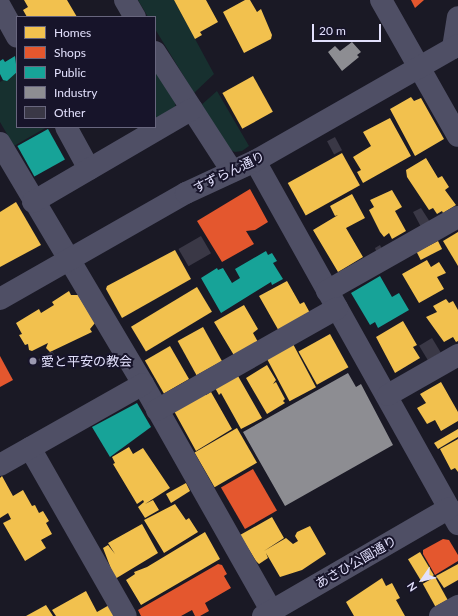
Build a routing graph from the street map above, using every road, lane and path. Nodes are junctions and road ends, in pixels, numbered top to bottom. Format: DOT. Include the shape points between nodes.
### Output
graph roads {
  1 [pos="126,0"];
  2 [pos="381,0"];
  3 [pos="0,6"];
  4 [pos="134,16"];
  5 [pos="458,17"];
  6 [pos="16,35"];
  7 [pos="455,47"];
  8 [pos="156,54"];
  9 [pos="419,67"];
  10 [pos="192,108"];
  11 [pos="67,128"];
  12 [pos="458,136"];
  13 [pos="0,143"];
  14 [pos="255,161"];
  15 [pos="89,169"];
  16 [pos="232,171"];
  17 [pos="33,202"];
  18 [pos="458,218"];
  19 [pos="70,259"];
  20 [pos="0,299"];
  21 [pos="332,300"];
  22 [pos="458,355"];
  23 [pos="143,384"];
  24 [pos="388,395"];
  25 [pos="157,410"];
  26 [pos="30,448"];
  27 [pos="0,465"];
  28 [pos="456,509"];
  29 [pos="458,606"];
  30 [pos="269,615"];
  31 [pos="126,616"];
  32 [pos="440,616"];
  1 -- 4 [label="street"];
  2 -- 9 [label="street"];
  3 -- 6 [label="street"];
  5 -- 7 [label="street"];
  7 -- 9 [label="street, すずらん通り"];
  8 -- 10 [label="street"];
  9 -- 12 [label="street"];
  9 -- 14 [label="street, すずらん通り"];
  10 -- 15 [label="street"];
  10 -- 16 [label="street"];
  11 -- 15 [label="street"];
  13 -- 17 [label="street"];
  14 -- 16 [label="street, すずらん通り"];
  14 -- 21 [label="street"];
  15 -- 17 [label="street"];
  16 -- 19 [label="street, すずらん通り" via="186,193"];
  17 -- 19 [label="street"];
  18 -- 21 [label="street"];
  19 -- 20 [label="street, すずらん通り"];
  19 -- 23 [label="street"];
  21 -- 24 [label="street"];
  21 -- 25 [label="street"];
  22 -- 24 [label="street"];
  23 -- 25 [label="street"];
  23 -- 26 [label="street"];
  24 -- 28 [label="street"];
  25 -- 30 [label="street"];
  26 -- 27 [label="street"];
  26 -- 31 [label="street"];
  28 -- 30 [label="street, あさひ公園通り"];
  29 -- 32 [label="street"];
}
